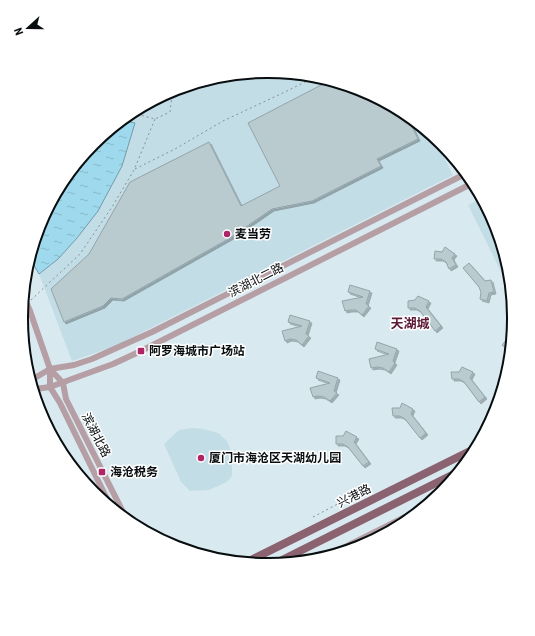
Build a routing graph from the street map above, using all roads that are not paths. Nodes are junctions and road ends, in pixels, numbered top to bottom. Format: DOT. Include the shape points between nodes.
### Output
graph roads {
  1 [pos="461,176"];
  2 [pos="468,186"];
  3 [pos="29,308"];
  4 [pos="30,311"];
  5 [pos="50,369"];
  6 [pos="36,378"];
  7 [pos="63,383"];
  8 [pos="50,387"];
  9 [pos="39,388"];
  10 [pos="465,453"];
  11 [pos="446,478"];
  12 [pos="98,487"];
  13 [pos="112,491"];
  14 [pos="106,494"];
  15 [pos="120,506"];
  16 [pos="290,556"];
  17 [pos="256,557"];
  1 -- 5 [label="street, 滨湖北二路" via="152,332 74,366"];
  2 -- 7 [label="street, 滨湖北二路" via="141,351"];
  3 -- 4 [label="street"];
  4 -- 5 [label="street"];
  5 -- 6 [label="street"];
  5 -- 7 [label="street, 滨湖北路"];
  5 -- 8 [label="street"];
  7 -- 8 [label="street, 滨湖北二路"];
  7 -- 13 [label="street, 滨湖北路" via="66,399"];
  8 -- 9 [label="street"];
  8 -- 12 [label="street, 滨湖北路" via="60,403"];
  10 -- 17 [label="main road, 兴港路"];
  11 -- 16 [label="main road, 兴港路"];
  13 -- 14 [label="street"];
  13 -- 15 [label="street, 滨湖北路"];
}
